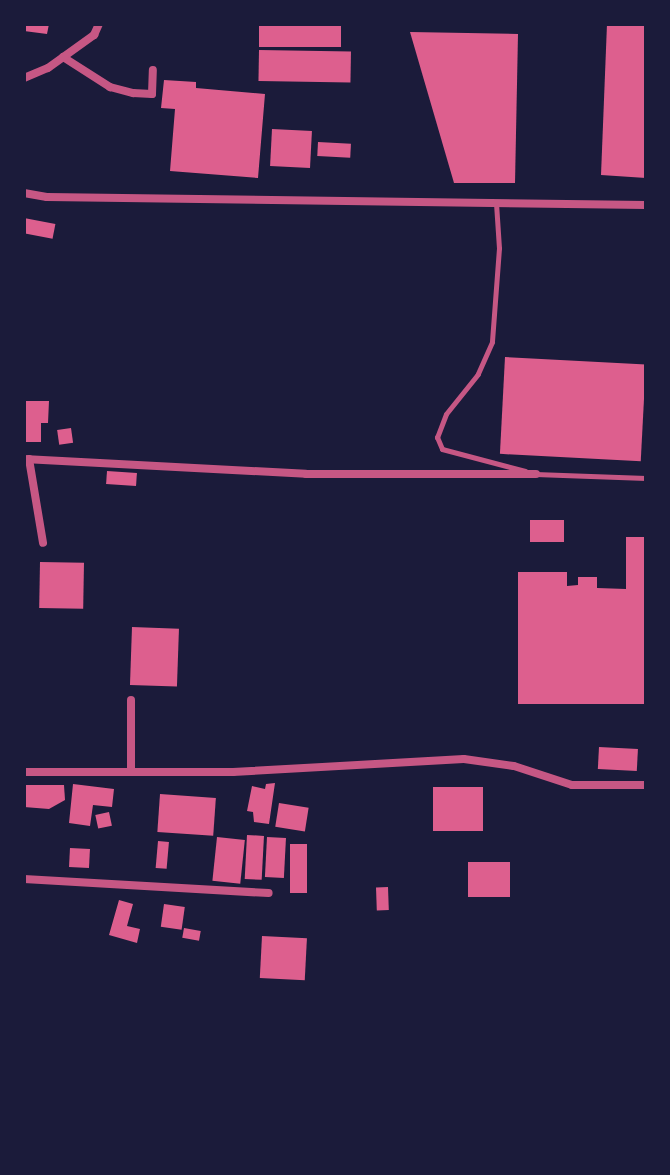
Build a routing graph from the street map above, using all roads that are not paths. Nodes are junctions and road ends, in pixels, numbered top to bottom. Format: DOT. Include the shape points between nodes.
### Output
graph roads {
  1 [pos="99,24"];
  2 [pos="63,57"];
  3 [pos="153,70"];
  4 [pos="24,78"];
  5 [pos="24,193"];
  6 [pos="496,203"];
  7 [pos="646,205"];
  8 [pos="27,459"];
  9 [pos="536,474"];
  10 [pos="646,478"];
  11 [pos="43,543"];
  12 [pos="131,700"];
  13 [pos="131,771"];
  14 [pos="24,772"];
  15 [pos="646,785"];
  16 [pos="24,879"];
  17 [pos="269,893"];
  1 -- 2 [label="street" via="94,35"];
  2 -- 3 [label="street" via="110,87 133,93 152,94"];
  2 -- 4 [label="street"];
  5 -- 6 [label="street"];
  6 -- 7 [label="street"];
  6 -- 9 [label="lane" via="499,248 492,342 437,437 442,449"];
  8 -- 9 [label="street" via="306,474"];
  8 -- 11 [label="street"];
  9 -- 10 [label="lane"];
  12 -- 13 [label="street"];
  13 -- 14 [label="street"];
  13 -- 15 [label="street" via="233,772 464,759 514,766 572,785"];
  16 -- 17 [label="street"];
}
